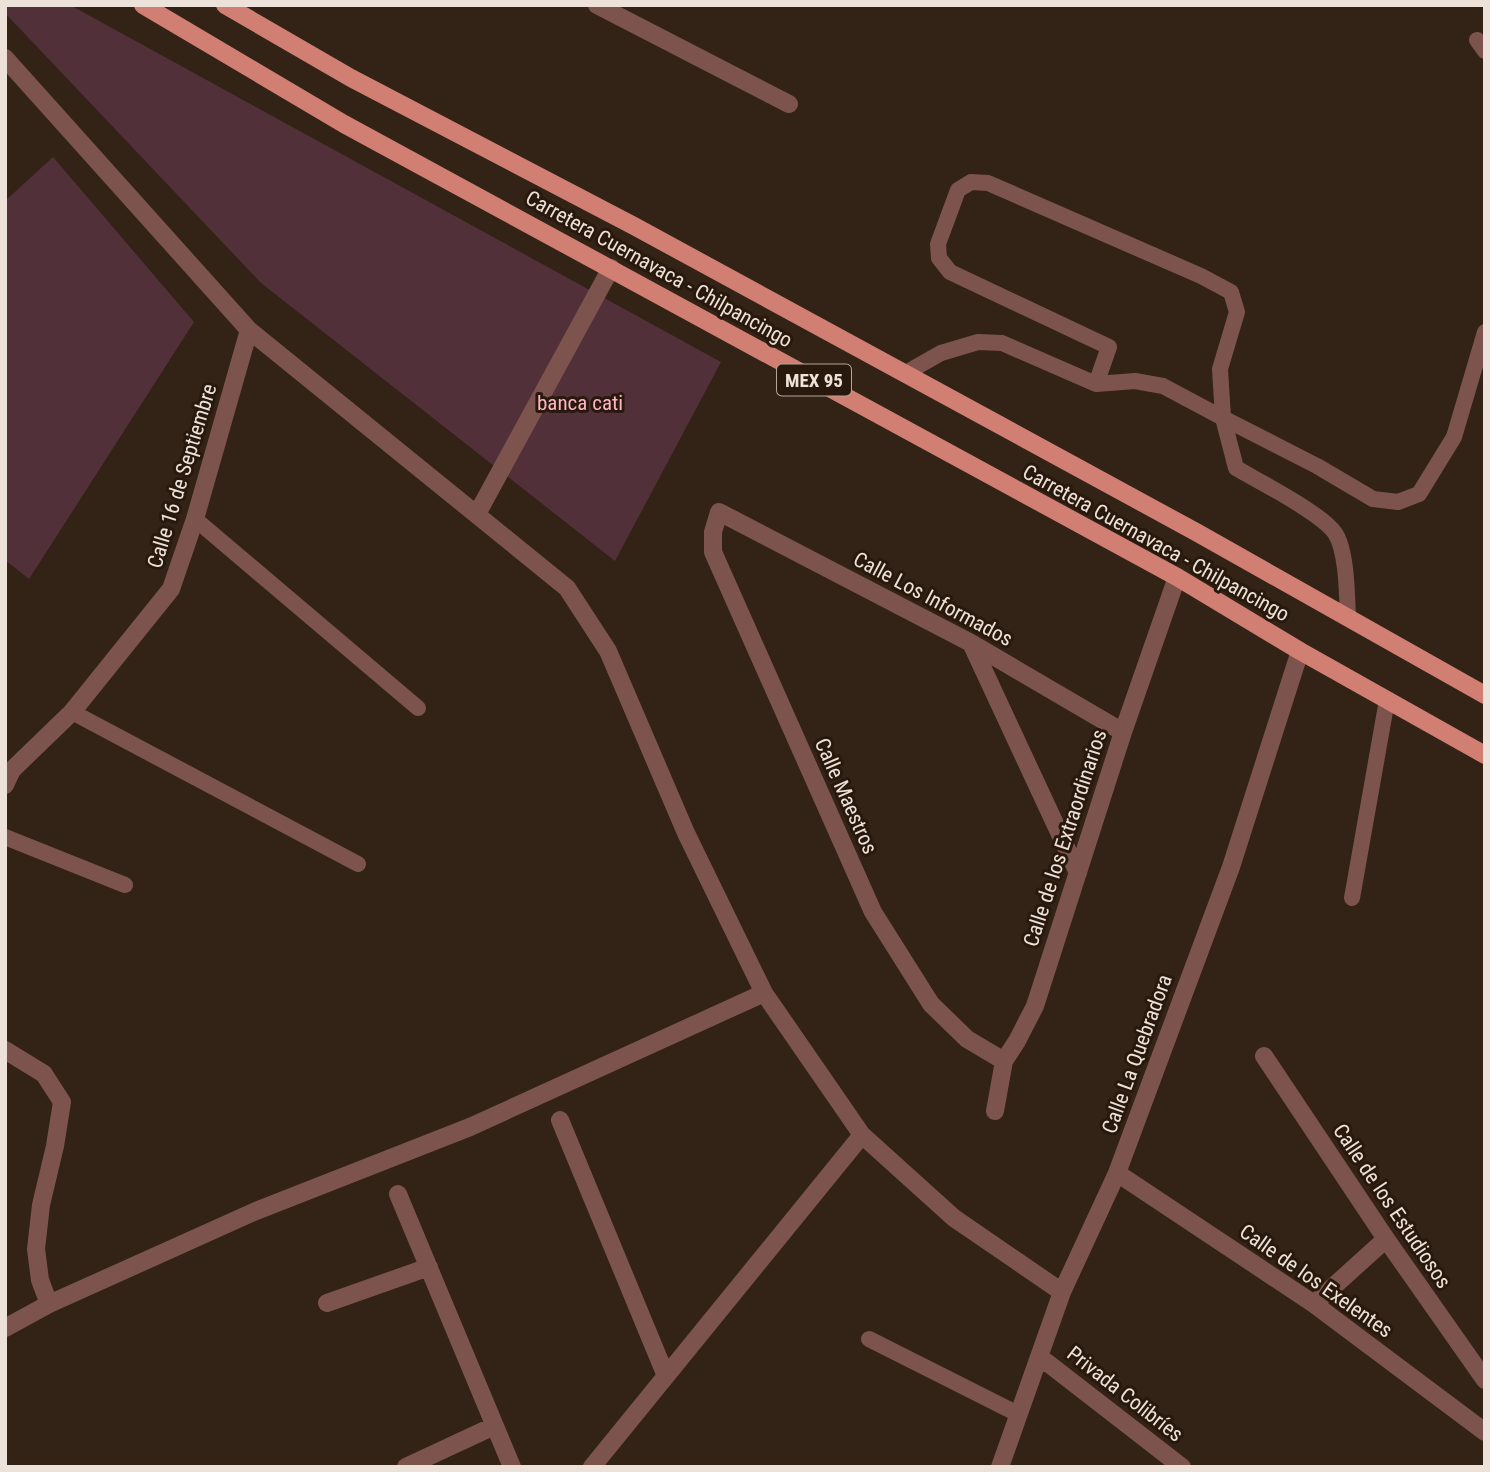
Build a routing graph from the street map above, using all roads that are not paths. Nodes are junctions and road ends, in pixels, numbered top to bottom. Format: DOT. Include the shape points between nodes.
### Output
graph roads {
  1 [pos="225,5"];
  2 [pos="597,5"];
  3 [pos="143,7"];
  4 [pos="5,58"];
  5 [pos="789,104"];
  6 [pos="611,268"];
  7 [pos="249,330"];
  8 [pos="1485,332"];
  9 [pos="904,374"];
  10 [pos="1096,384"];
  11 [pos="1223,418"];
  12 [pos="719,512"];
  13 [pos="477,514"];
  14 [pos="195,519"];
  15 [pos="1177,578"];
  16 [pos="1348,618"];
  17 [pos="971,643"];
  18 [pos="1300,652"];
  19 [pos="1485,695"];
  20 [pos="1387,699"];
  21 [pos="418,708"];
  22 [pos="72,712"];
  23 [pos="1123,732"];
  24 [pos="1485,755"];
  25 [pos="5,785"];
  26 [pos="5,837"];
  27 [pos="358,864"];
  28 [pos="1078,873"];
  29 [pos="125,885"];
  30 [pos="1352,898"];
  31 [pos="764,993"];
  32 [pos="5,1050"];
  33 [pos="1264,1056"];
  34 [pos="1004,1061"];
  35 [pos="995,1111"];
  36 [pos="560,1120"];
  37 [pos="862,1135"];
  38 [pos="1117,1173"];
  39 [pos="398,1194"];
  40 [pos="1386,1239"];
  41 [pos="429,1267"];
  42 [pos="1062,1292"];
  43 [pos="327,1303"];
  44 [pos="49,1304"];
  45 [pos="1314,1304"];
  46 [pos="5,1328"];
  47 [pos="869,1339"];
  48 [pos="1040,1357"];
  49 [pos="666,1376"];
  50 [pos="1485,1380"];
  51 [pos="1018,1414"];
  52 [pos="494,1426"];
  53 [pos="1485,1432"];
  54 [pos="1157,1459"];
  55 [pos="406,1467"];
  56 [pos="512,1467"];
  57 [pos="592,1467"];
  58 [pos="1000,1467"];
  59 [pos="1182,1467"];
  1 -- 9 [label="main road, Carretera Cuernavaca - Chilpancingo / MEX 95" via="351,78"];
  2 -- 5 [label="street"];
  3 -- 6 [label="main road, Carretera Cuernavaca - Chilpancingo / MEX 95" via="344,124"];
  4 -- 7 [label="street"];
  6 -- 13 [label="street"];
  6 -- 15 [label="main road, Carretera Cuernavaca - Chilpancingo / MEX 95"];
  7 -- 13 [label="street"];
  7 -- 14 [label="street, Calle 16 de Septiembre"];
  8 -- 11 [label="lane" via="1454,437 1419,494 1398,502 1373,499"];
  9 -- 10 [label="lane" via="941,353 978,342 1002,343"];
  9 -- 16 [label="main road, Carretera Cuernavaca - Chilpancingo / MEX 95"];
  10 -- 11 [label="lane" via="1135,380 1163,386"];
  10 -- 11 [label="lane" via="1109,347 950,272 939,258 938,244 958,190 971,182 988,184 1231,292 1237,313 1220,369"];
  11 -- 16 [label="lane" via="1236,468 1320,519 1336,534 1346,571"];
  12 -- 17 [label="street, Calle Los Informados"];
  12 -- 34 [label="street, Calle Maestros" via="713,552 873,912 931,1004 967,1039"];
  13 -- 31 [label="street" via="567,588 608,651 686,833"];
  14 -- 21 [label="lane"];
  14 -- 22 [label="street, Calle 16 de Septiembre" via="171,589"];
  15 -- 18 [label="main road, Carretera Cuernavaca - Chilpancingo / MEX 95"];
  15 -- 23 [label="street, Calle de los Extraordinarios"];
  16 -- 19 [label="main road, Carretera Cuernavaca - Chilpancingo / MEX 95"];
  17 -- 23 [label="street, Calle Los Informados"];
  17 -- 28 [label="street"];
  18 -- 20 [label="main road, Carretera Cuernavaca - Chilpancingo / MEX 95"];
  18 -- 38 [label="street, Calle La Quebradora" via="1231,867"];
  20 -- 24 [label="main road, Carretera Cuernavaca - Chilpancingo / MEX 95"];
  20 -- 30 [label="lane"];
  22 -- 25 [label="street, Calle 16 de Septiembre" via="12,770"];
  22 -- 27 [label="lane"];
  23 -- 28 [label="street, Calle de los Extraordinarios"];
  26 -- 29 [label="lane"];
  28 -- 34 [label="street, Calle de los Extraordinarios" via="1035,1006"];
  31 -- 37 [label="street"];
  31 -- 44 [label="street" via="470,1127 256,1211"];
  32 -- 44 [label="street" via="44,1074 62,1102 36,1249"];
  33 -- 40 [label="street, Calle de los Estudiosos"];
  34 -- 35 [label="street, Calle de los Extraordinarios"];
  36 -- 49 [label="street"];
  37 -- 42 [label="street" via="954,1218"];
  37 -- 49 [label="street"];
  38 -- 42 [label="street, Calle La Quebradora"];
  38 -- 45 [label="street, Calle de los Exelentes"];
  39 -- 41 [label="street"];
  40 -- 45 [label="street"];
  40 -- 50 [label="street, Calle de los Estudiosos"];
  41 -- 43 [label="street"];
  41 -- 52 [label="street"];
  42 -- 48 [label="street, Calle La Quebradora"];
  44 -- 46 [label="street"];
  45 -- 53 [label="street, Calle de los Exelentes"];
  47 -- 51 [label="lane"];
  48 -- 51 [label="street, Calle La Quebradora"];
  48 -- 54 [label="street, Privada Colibríes"];
  49 -- 57 [label="street"];
  51 -- 58 [label="street, Calle La Quebradora"];
  52 -- 55 [label="street"];
  52 -- 56 [label="street"];
  54 -- 59 [label="street, Privada Colibríes"];
}
